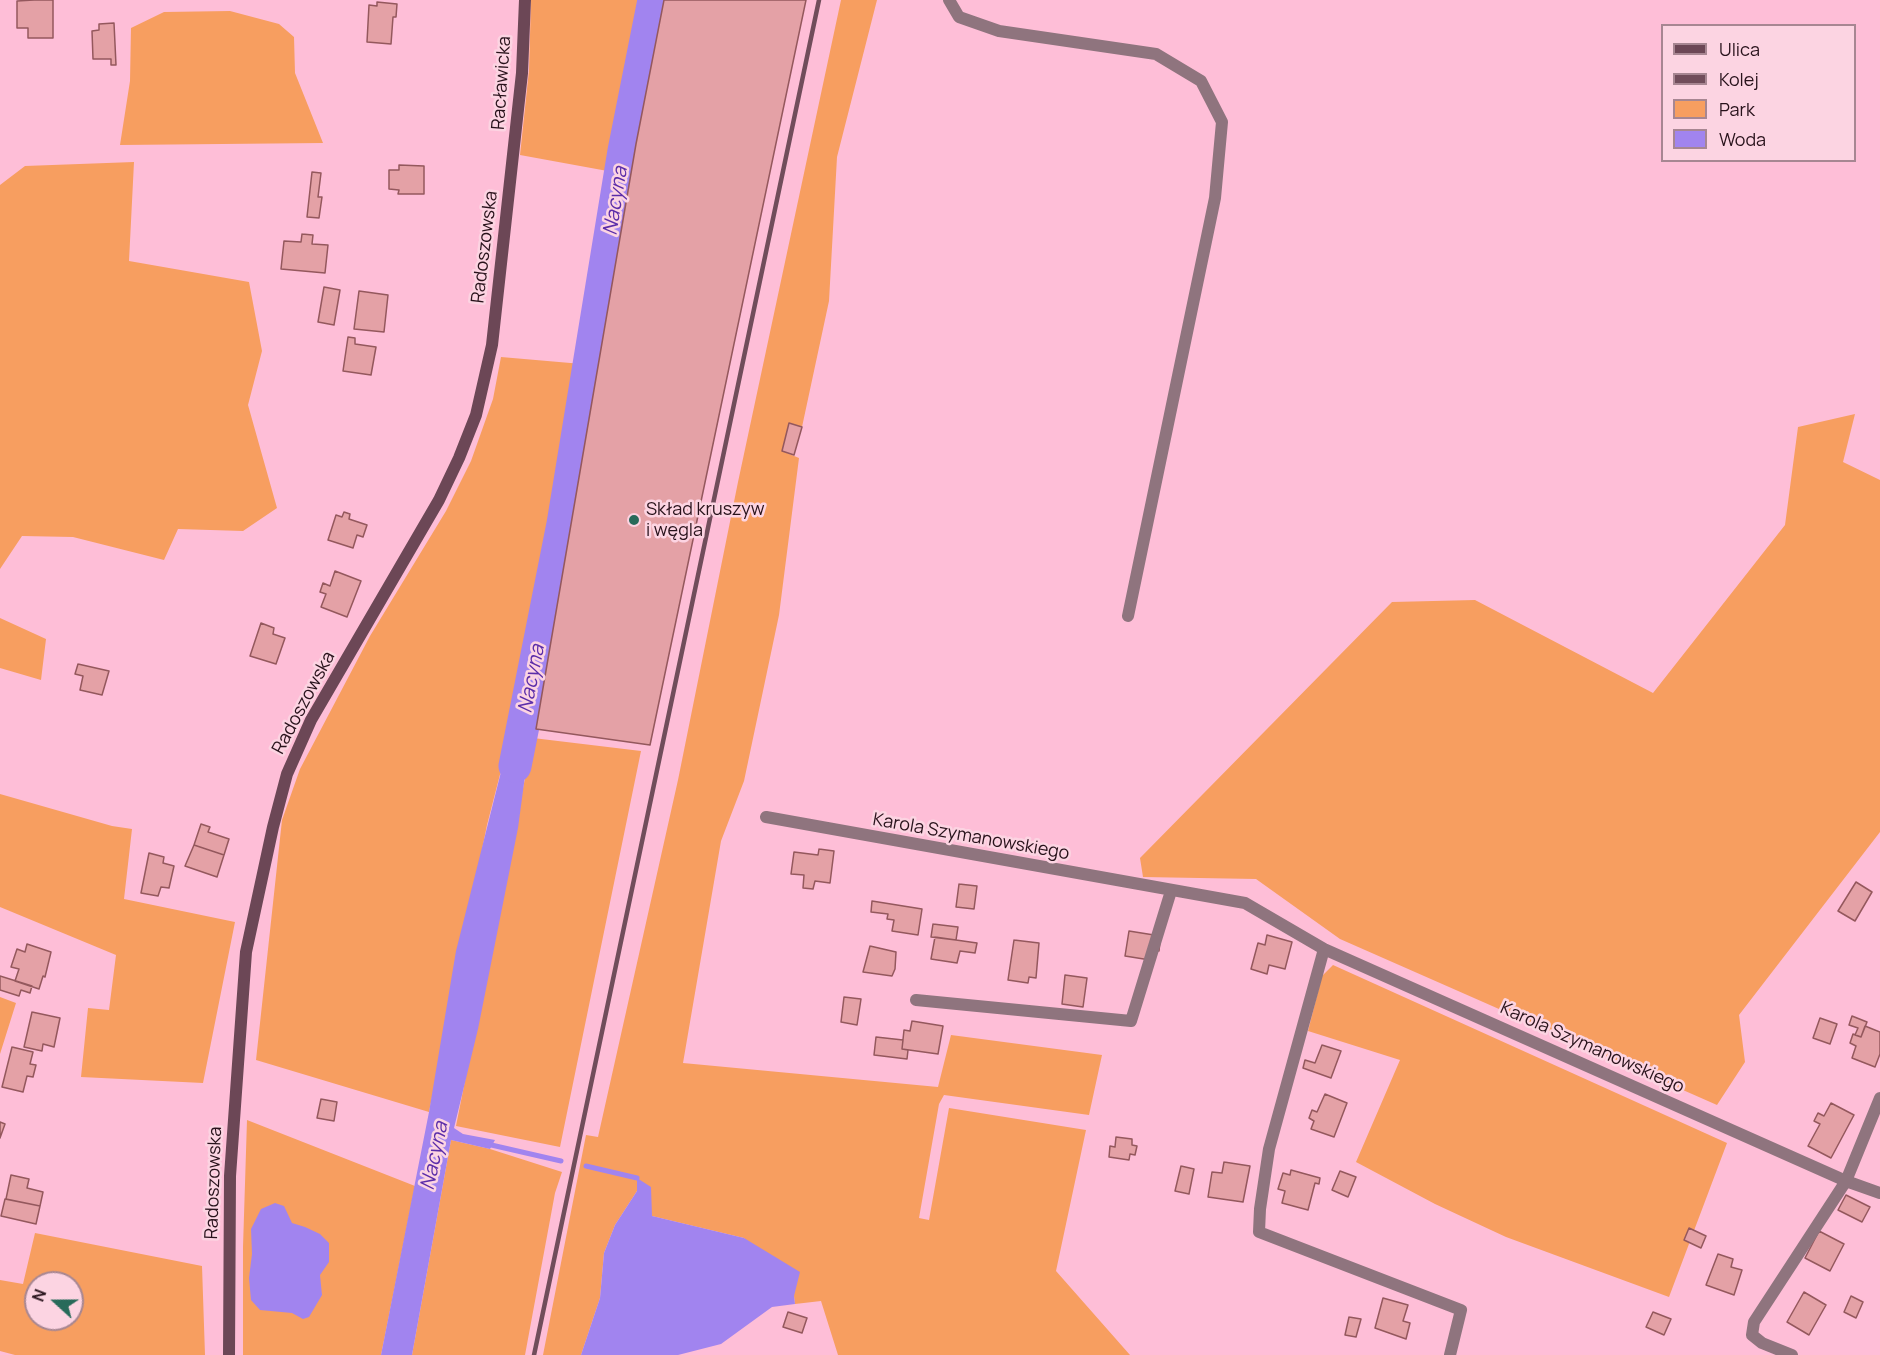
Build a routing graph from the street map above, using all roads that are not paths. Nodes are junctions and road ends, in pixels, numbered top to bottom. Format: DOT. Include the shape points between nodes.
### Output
graph roads {
  1 [pos="525,0"];
  2 [pos="949,0"];
  3 [pos="513,168"];
  4 [pos="1128,616"];
  5 [pos="766,817"];
  6 [pos="1171,891"];
  7 [pos="1324,949"];
  8 [pos="916,1000"];
  9 [pos="1880,1098"];
  10 [pos="1846,1180"];
  11 [pos="1880,1193"];
  12 [pos="229,1355"];
  13 [pos="1450,1355"];
  14 [pos="1792,1355"];
  1 -- 3 [label="street, Racławicka"];
  2 -- 4 [label="street" via="959,17 999,31 1156,54 1201,81 1222,122 1215,198"];
  3 -- 12 [label="street, Radoszowska" via="492,345 466,443 423,529 311,720 281,791 246,952 230,1176"];
  5 -- 6 [label="street, Karola Szymanowskiego"];
  6 -- 7 [label="street, Karola Szymanowskiego" via="1245,903"];
  6 -- 8 [label="street" via="1131,1021"];
  7 -- 10 [label="street, Karola Szymanowskiego"];
  7 -- 13 [label="street" via="1269,1149 1259,1232 1461,1310"];
  9 -- 10 [label="street"];
  10 -- 11 [label="street, Karola Szymanowskiego"];
  10 -- 14 [label="street" via="1754,1322 1752,1335"];
}
